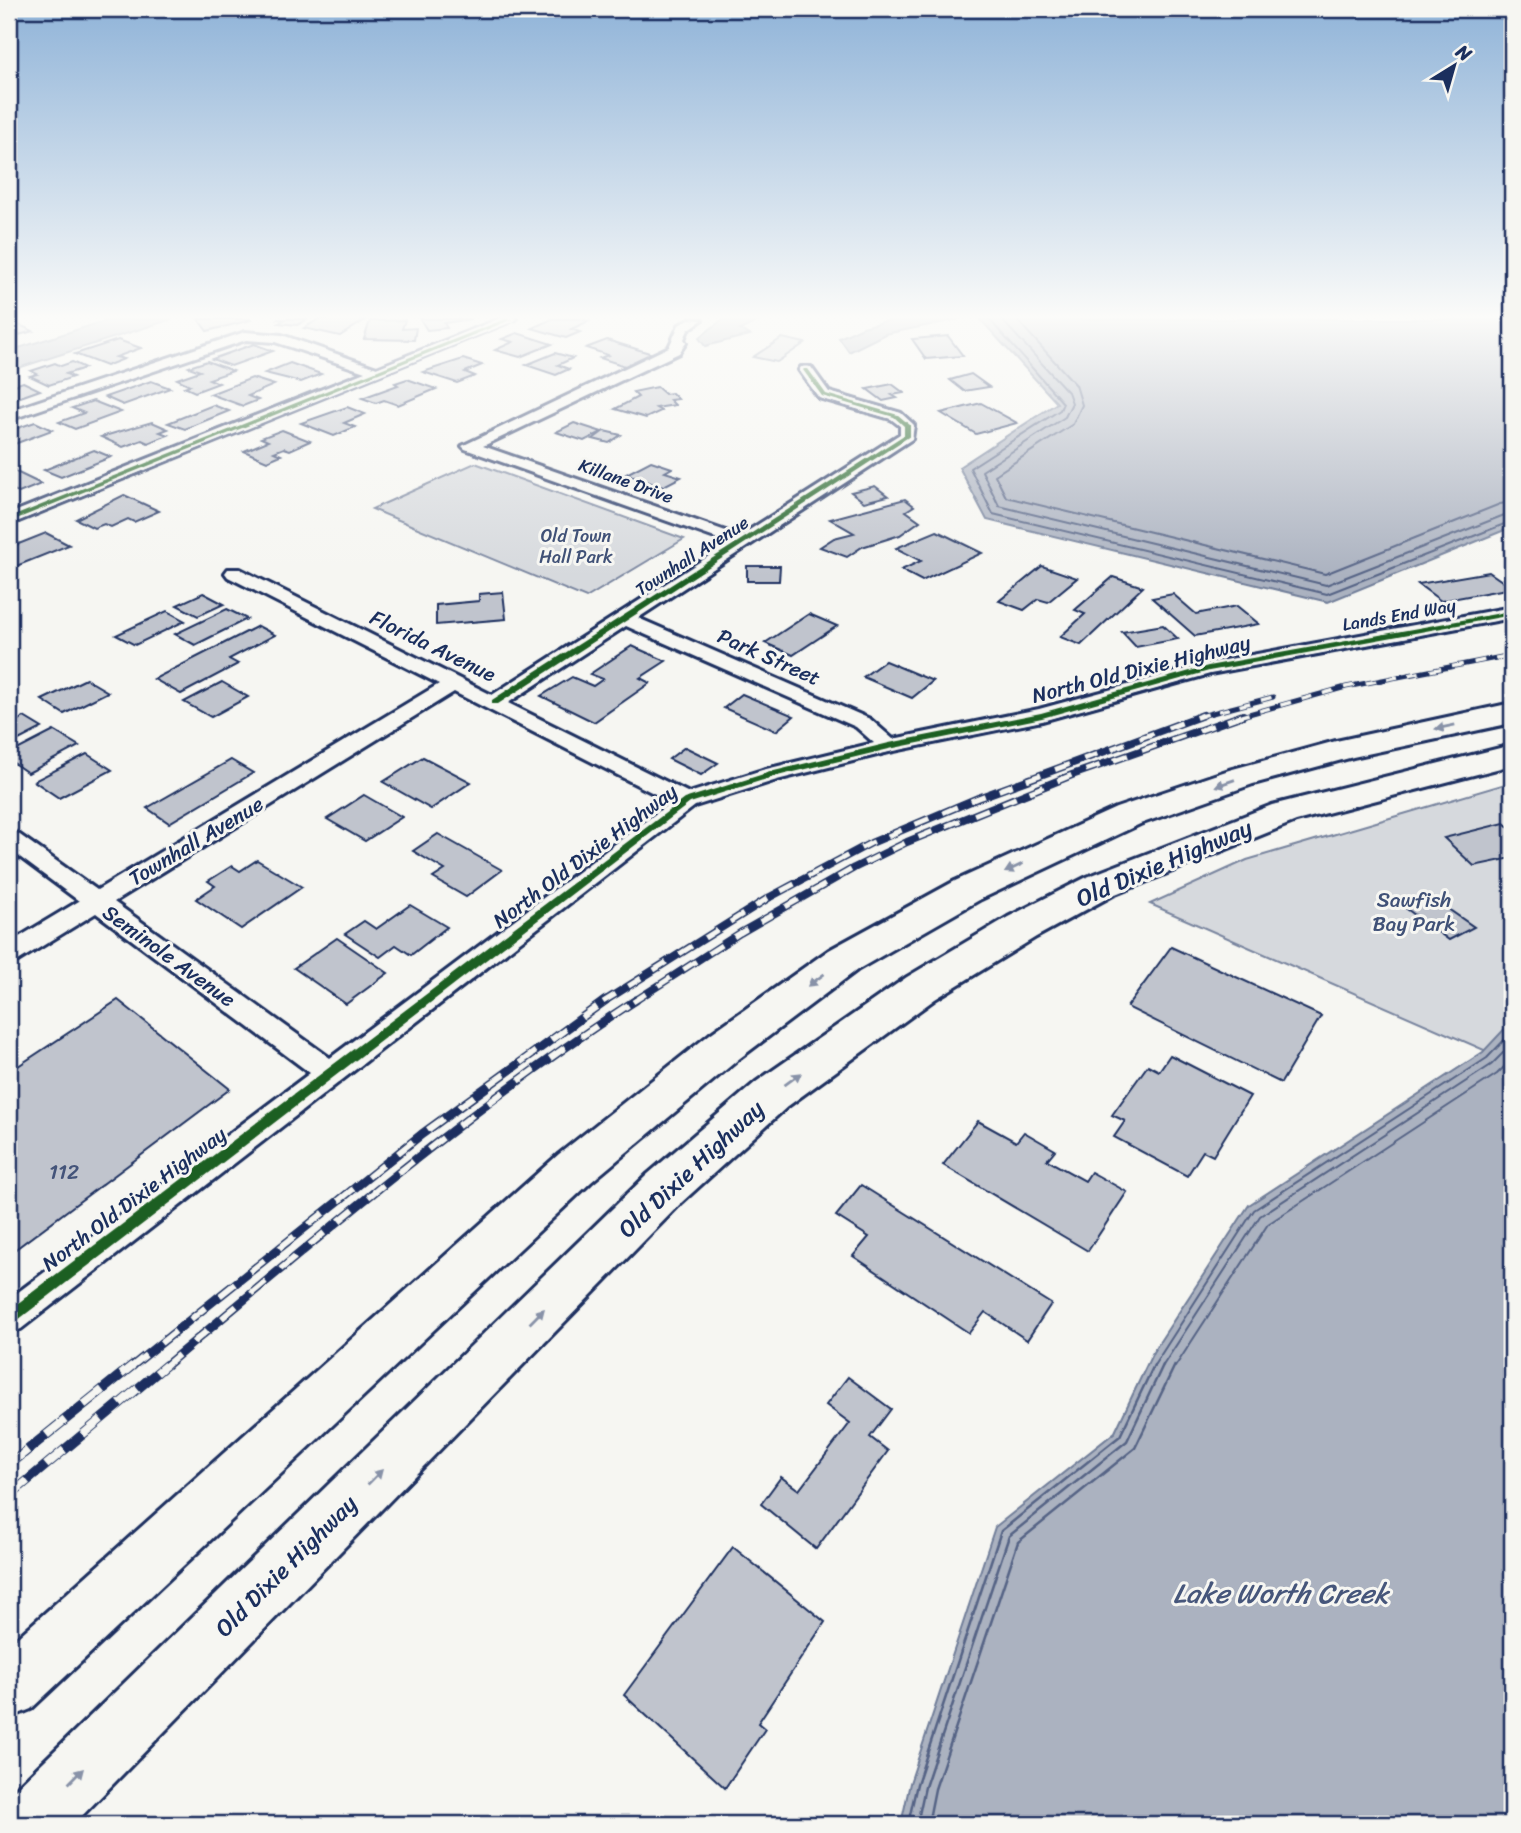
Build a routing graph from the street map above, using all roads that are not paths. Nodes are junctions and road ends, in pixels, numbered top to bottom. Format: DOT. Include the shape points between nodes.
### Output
graph roads {
  1 [pos="42,405"];
  2 [pos="296,405"];
  3 [pos="558,405"];
  4 [pos="857,405"];
  5 [pos="9,416"];
  6 [pos="9,520"];
  7 [pos="744,543"];
  8 [pos="234,573"];
  9 [pos="1512,613"];
  10 [pos="626,619"];
  11 [pos="1292,651"];
  12 [pos="455,683"];
  13 [pos="495,702"];
  14 [pos="1512,713"];
  15 [pos="889,746"];
  16 [pos="1512,755"];
  17 [pos="687,800"];
  18 [pos="9,838"];
  19 [pos="96,903"];
  20 [pos="9,954"];
  21 [pos="331,1073"];
  22 [pos="9,1318"];
  23 [pos="9,1687"];
  24 [pos="27,1824"];
  1 -- 5 [label="street"];
  2 -- 6 [label="street"];
  3 -- 7 [label="street, Killane Drive" via="470,446"];
  4 -- 7 [label="street, Townhall Avenue" via="896,416 907,425 907,436"];
  7 -- 10 [label="street, Townhall Avenue"];
  8 -- 12 [label="street, Florida Avenue"];
  9 -- 11 [label="street, Lands End Way"];
  10 -- 13 [label="street, Townhall Avenue"];
  10 -- 15 [label="street, Park Street" via="863,723"];
  11 -- 15 [label="street, North Old Dixie Highway" via="1042,715"];
  12 -- 13 [label="street, Florida Avenue"];
  12 -- 19 [label="street, Townhall Avenue"];
  13 -- 17 [label="street, Florida Avenue"];
  14 -- 23 [label="main road, one-way" via="1348,748 1241,777 1128,816 968,890 844,960 725,1046 575,1168"];
  15 -- 17 [label="street, North Old Dixie Highway"];
  24 -- 16 [label="main road, Old Dixie Highway, one-way" via="665,1188 772,1094 921,988 1100,886 1284,813"];
  17 -- 21 [label="street, North Old Dixie Highway"];
  18 -- 19 [label="street, Seminole Avenue"];
  19 -- 20 [label="street, Townhall Avenue"];
  19 -- 21 [label="street, Seminole Avenue"];
  21 -- 22 [label="street, North Old Dixie Highway"];
}
